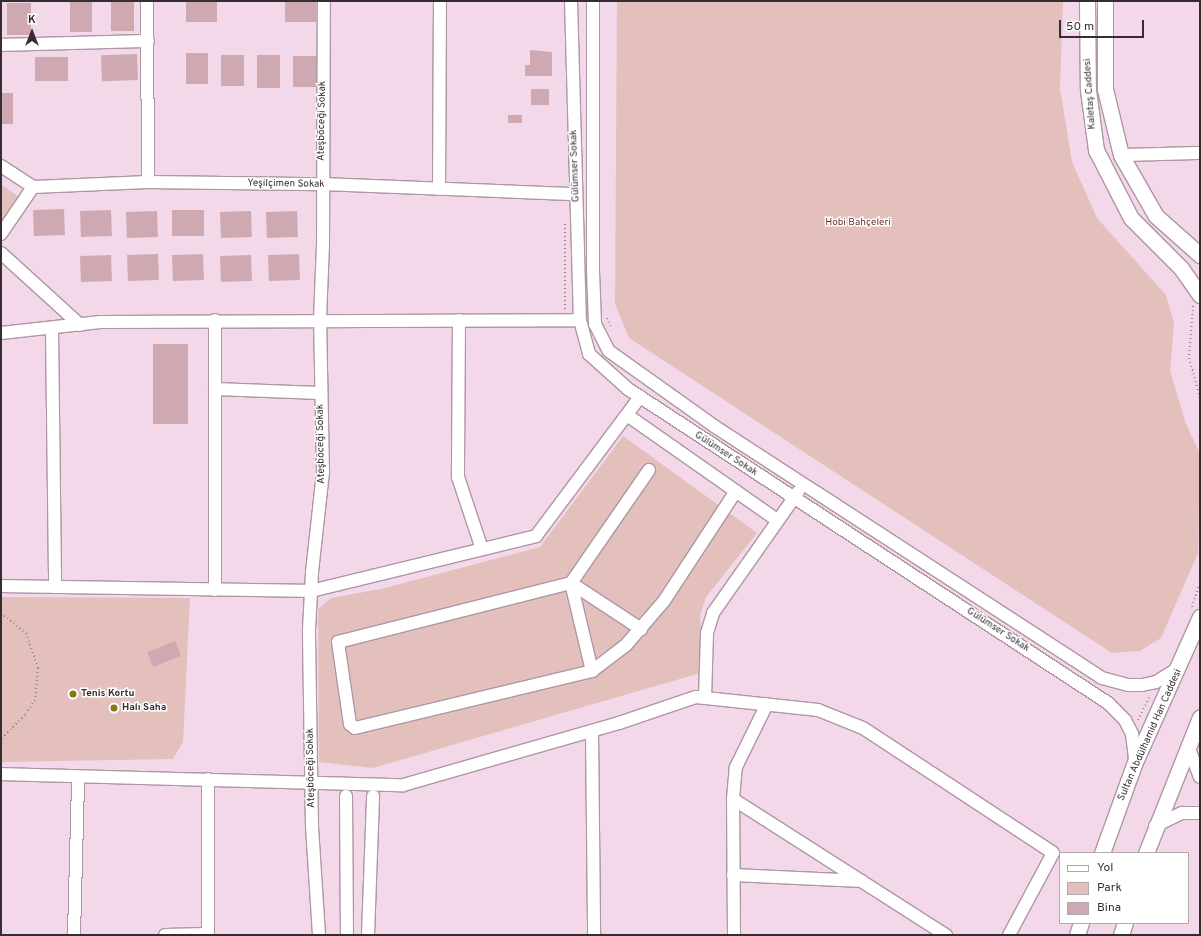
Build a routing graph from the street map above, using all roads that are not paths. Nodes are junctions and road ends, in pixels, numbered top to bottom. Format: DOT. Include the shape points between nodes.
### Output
graph roads {
  1 [pos="147,1"];
  2 [pos="324,1"];
  3 [pos="440,1"];
  4 [pos="571,1"];
  5 [pos="593,1"];
  6 [pos="1086,1"];
  7 [pos="1105,1"];
  8 [pos="148,41"];
  9 [pos="1,45"];
  10 [pos="1200,153"];
  11 [pos="1121,155"];
  12 [pos="1,166"];
  13 [pos="148,182"];
  14 [pos="322,184"];
  15 [pos="33,187"];
  16 [pos="440,189"];
  17 [pos="576,194"];
  18 [pos="1,234"];
  19 [pos="1,254"];
  20 [pos="1200,255"];
  21 [pos="1196,299"];
  22 [pos="320,319"];
  23 [pos="215,320"];
  24 [pos="459,320"];
  25 [pos="574,320"];
  26 [pos="80,325"];
  27 [pos="52,330"];
  28 [pos="1,333"];
  29 [pos="214,389"];
  30 [pos="320,393"];
  31 [pos="640,397"];
  32 [pos="627,414"];
  33 [pos="649,470"];
  34 [pos="803,484"];
  35 [pos="736,491"];
  36 [pos="793,498"];
  37 [pos="777,520"];
  38 [pos="482,549"];
  39 [pos="571,583"];
  40 [pos="1,586"];
  41 [pos="55,587"];
  42 [pos="214,590"];
  43 [pos="311,591"];
  44 [pos="1200,617"];
  45 [pos="640,629"];
  46 [pos="1180,667"];
  47 [pos="592,671"];
  48 [pos="705,698"];
  49 [pos="767,704"];
  50 [pos="1200,717"];
  51 [pos="592,731"];
  52 [pos="1188,746"];
  53 [pos="1135,762"];
  54 [pos="1,774"];
  55 [pos="1200,777"];
  56 [pos="78,778"];
  57 [pos="208,779"];
  58 [pos="312,780"];
  59 [pos="346,796"];
  60 [pos="373,796"];
  61 [pos="733,798"];
  62 [pos="1200,813"];
  63 [pos="1155,826"];
  64 [pos="1102,852"];
  65 [pos="1146,852"];
  66 [pos="733,875"];
  67 [pos="863,881"];
  68 [pos="1080,924"];
  69 [pos="1125,924"];
  70 [pos="208,934"];
  71 [pos="74,935"];
  72 [pos="165,935"];
  73 [pos="319,935"];
  74 [pos="347,935"];
  75 [pos="368,935"];
  76 [pos="594,935"];
  77 [pos="734,935"];
  78 [pos="946,935"];
  79 [pos="1009,935"];
  80 [pos="1078,935"];
  81 [pos="1122,935"];
  1 -- 8 [label="street"];
  2 -- 14 [label="street, Ateşböceği Sokak"];
  3 -- 16 [label="street"];
  4 -- 17 [label="street, Gülümser Sokak"];
  5 -- 34 [label="street" via="593,271 595,324 600,336 609,351 637,374"];
  6 -- 21 [label="main road, Kaletaş Caddesi" via="1088,90 1096,150 1131,218 1181,268"];
  7 -- 11 [label="main road, Kaletaş Caddesi" via="1105,89"];
  8 -- 9 [label="street"];
  8 -- 13 [label="street"];
  10 -- 11 [label="street"];
  11 -- 20 [label="main road, Kaletaş Caddesi" via="1156,216"];
  12 -- 15 [label="street"];
  13 -- 14 [label="street, Yeşilçimen Sokak"];
  13 -- 15 [label="street, Yeşilçimen Sokak"];
  14 -- 16 [label="street, Yeşilçimen Sokak"];
  14 -- 22 [label="street, Ateşböceği Sokak"];
  15 -- 18 [label="street"];
  16 -- 17 [label="street, Yeşilçimen Sokak"];
  17 -- 25 [label="street, Gülümser Sokak"];
  19 -- 26 [label="street"];
  22 -- 23 [label="street"];
  22 -- 24 [label="street"];
  22 -- 30 [label="street, Ateşböceği Sokak"];
  23 -- 26 [label="street"];
  23 -- 29 [label="street"];
  24 -- 25 [label="street"];
  24 -- 38 [label="street" via="458,476"];
  25 -- 31 [label="street, Gülümser Sokak" via="589,354"];
  26 -- 27 [label="street"];
  27 -- 28 [label="street"];
  27 -- 41 [label="street"];
  29 -- 30 [label="street"];
  29 -- 42 [label="street"];
  30 -- 43 [label="street, Ateşböceği Sokak" via="323,472"];
  31 -- 32 [label="street"];
  31 -- 36 [label="street, Gülümser Sokak"];
  32 -- 35 [label="street"];
  32 -- 38 [label="street" via="536,536"];
  33 -- 39 [label="street"];
  34 -- 36 [label="street"];
  34 -- 46 [label="street" via="1102,678 1128,686 1151,683"];
  35 -- 37 [label="street"];
  35 -- 45 [label="street" via="664,601"];
  36 -- 37 [label="street"];
  36 -- 53 [label="street, Gülümser Sokak" via="1108,703 1129,727 1136,746"];
  37 -- 48 [label="street" via="713,613 707,633"];
  38 -- 43 [label="street"];
  39 -- 45 [label="street"];
  39 -- 47 [label="street"];
  39 -- 47 [label="street" via="338,642 350,724 355,728"];
  40 -- 41 [label="street"];
  41 -- 42 [label="street"];
  42 -- 43 [label="street"];
  43 -- 58 [label="street, Ateşböceği Sokak"];
  44 -- 46 [label="main road, Sultan Abdülhamid Han Caddesi"];
  45 -- 47 [label="street" via="626,645"];
  46 -- 53 [label="main road, Sultan Abdülhamid Han Caddesi"];
  48 -- 49 [label="street"];
  48 -- 51 [label="street" via="696,697"];
  49 -- 61 [label="street" via="736,767"];
  49 -- 79 [label="street" via="818,710 863,728 1053,853"];
  50 -- 52 [label="main road"];
  51 -- 58 [label="street" via="403,785"];
  51 -- 76 [label="street"];
  52 -- 55 [label="street"];
  52 -- 63 [label="main road"];
  53 -- 64 [label="main road, Sultan Abdülhamid Han Caddesi"];
  54 -- 56 [label="street"];
  56 -- 57 [label="street"];
  56 -- 71 [label="street"];
  57 -- 58 [label="street"];
  57 -- 70 [label="street"];
  58 -- 73 [label="street, Ateşböceği Sokak"];
  59 -- 74 [label="street"];
  60 -- 75 [label="street"];
  61 -- 66 [label="street"];
  61 -- 67 [label="street"];
  62 -- 63 [label="street" via="1182,813"];
  63 -- 65 [label="main road"];
  66 -- 67 [label="street"];
  66 -- 77 [label="street"];
  67 -- 78 [label="street"];
  68 -- 80 [label="main road"];
  69 -- 81 [label="main road"];
  70 -- 72 [label="street"];
}
